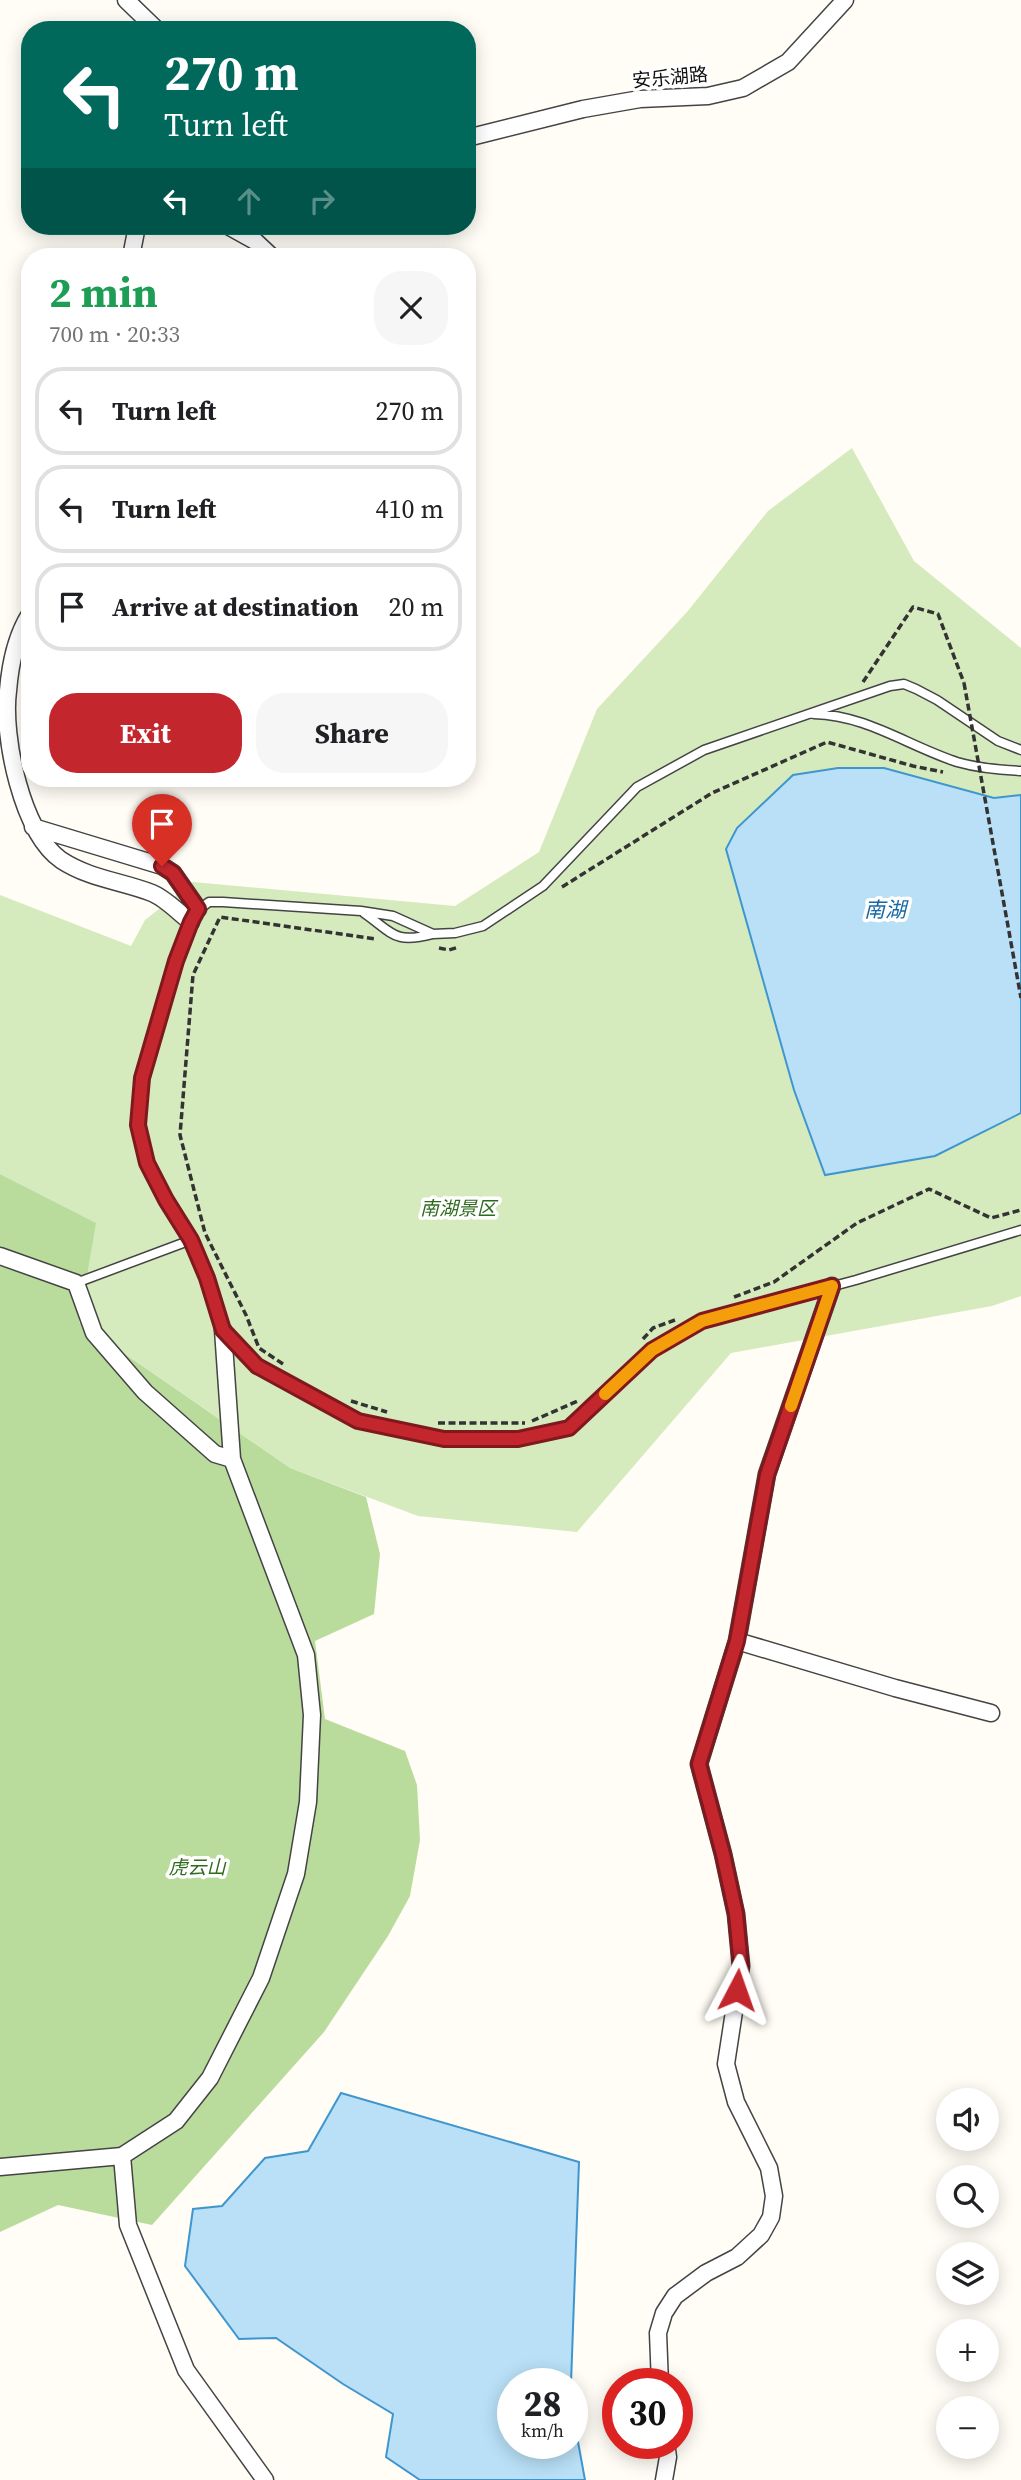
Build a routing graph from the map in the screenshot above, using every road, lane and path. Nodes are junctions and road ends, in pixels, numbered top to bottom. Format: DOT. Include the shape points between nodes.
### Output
graph roads {
  1 [pos="126,0"];
  2 [pos="845,0"];
  3 [pos="148,21"];
  4 [pos="476,136"];
  5 [pos="244,235"];
  6 [pos="262,248"];
  7 [pos="21,629"];
  8 [pos="7,653"];
  9 [pos="852,699"];
  10 [pos="808,714"];
  11 [pos="1021,750"];
  12 [pos="1021,771"];
  13 [pos="950,773"];
  14 [pos="974,778"];
  15 [pos="987,780"];
  16 [pos="33,827"];
  17 [pos="553,893"];
  18 [pos="361,911"];
  19 [pos="194,915"];
  20 [pos="433,934"];
  21 [pos="388,941"];
  22 [pos="462,946"];
  23 [pos="437,948"];
  24 [pos="1021,998"];
  25 [pos="1021,1210"];
  26 [pos="1021,1230"];
  27 [pos="191,1240"];
  28 [pos="0,1256"];
  29 [pos="76,1283"];
  30 [pos="832,1286"];
  31 [pos="726,1301"];
  32 [pos="677,1319"];
  33 [pos="223,1330"];
  34 [pos="634,1348"];
  35 [pos="289,1368"];
  36 [pos="587,1396"];
  37 [pos="344,1398"];
  38 [pos="396,1415"];
  39 [pos="435,1423"];
  40 [pos="232,1459"];
  41 [pos="737,1641"];
  42 [pos="990,1713"];
  43 [pos="122,2156"];
  44 [pos="0,2166"];
  45 [pos="660,2368"];
  46 [pos="668,2459"];
  47 [pos="265,2480"];
  48 [pos="664,2480"];
  1 -- 3 [label="street"];
  2 -- 4 [label="street, 安乐湖路" via="788,62 744,88 708,96 639,99"];
  5 -- 6 [label="street"];
  7 -- 8 [label="street"];
  8 -- 16 [label="street" via="10,740 18,785"];
  9 -- 10 [label="lane"];
  9 -- 11 [label="lane" via="904,684"];
  9 -- 24 [label="path, bridge" via="913,607 938,614 964,684"];
  10 -- 12 [label="lane" via="843,717 872,726 956,762"];
  10 -- 20 [label="lane" via="704,750 637,787 543,887 483,926"];
  13 -- 17 [label="path" via="827,742 712,793"];
  14 -- 15 [label="path"];
  16 -- 19 [label="street" via="59,859 91,876 154,894"];
  16 -- 19 [label="street" via="162,866 173,873"];
  18 -- 19 [label="lane" via="209,902"];
  18 -- 20 [label="lane" via="393,916"];
  18 -- 20 [label="lane" via="394,936 410,940"];
  19 -- 27 [label="lane" via="142,1078 138,1125 147,1163"];
  21 -- 35 [label="path" via="220,917 193,975 180,1135 205,1233 259,1348"];
  22 -- 23 [label="path"];
  25 -- 31 [label="path" via="991,1219 929,1189 857,1223 774,1282"];
  26 -- 30 [label="lane"];
  27 -- 29 [label="lane"];
  27 -- 33 [label="lane"];
  28 -- 29 [label="street"];
  29 -- 40 [label="street" via="94,1333 145,1392 215,1454"];
  30 -- 33 [label="lane" via="702,1321 652,1350 569,1428 518,1439 444,1439 358,1421 257,1366"];
  30 -- 41 [label="street" via="767,1475"];
  32 -- 34 [label="path" via="653,1328"];
  33 -- 40 [label="street"];
  36 -- 39 [label="path" via="529,1423"];
  37 -- 38 [label="path"];
  40 -- 43 [label="street" via="306,1655 312,1715 309,1802 296,1874 261,1978 210,2078 176,2121"];
  41 -- 42 [label="street"];
  41 -- 45 [label="street" via="699,1764 731,1890 741,1966 726,2064 736,2102 769,2168 774,2196 771,2217 761,2235 737,2257 675,2296 659,2333"];
  43 -- 44 [label="street"];
  43 -- 47 [label="street" via="128,2225 186,2370"];
  46 -- 48 [label="street"];
}
